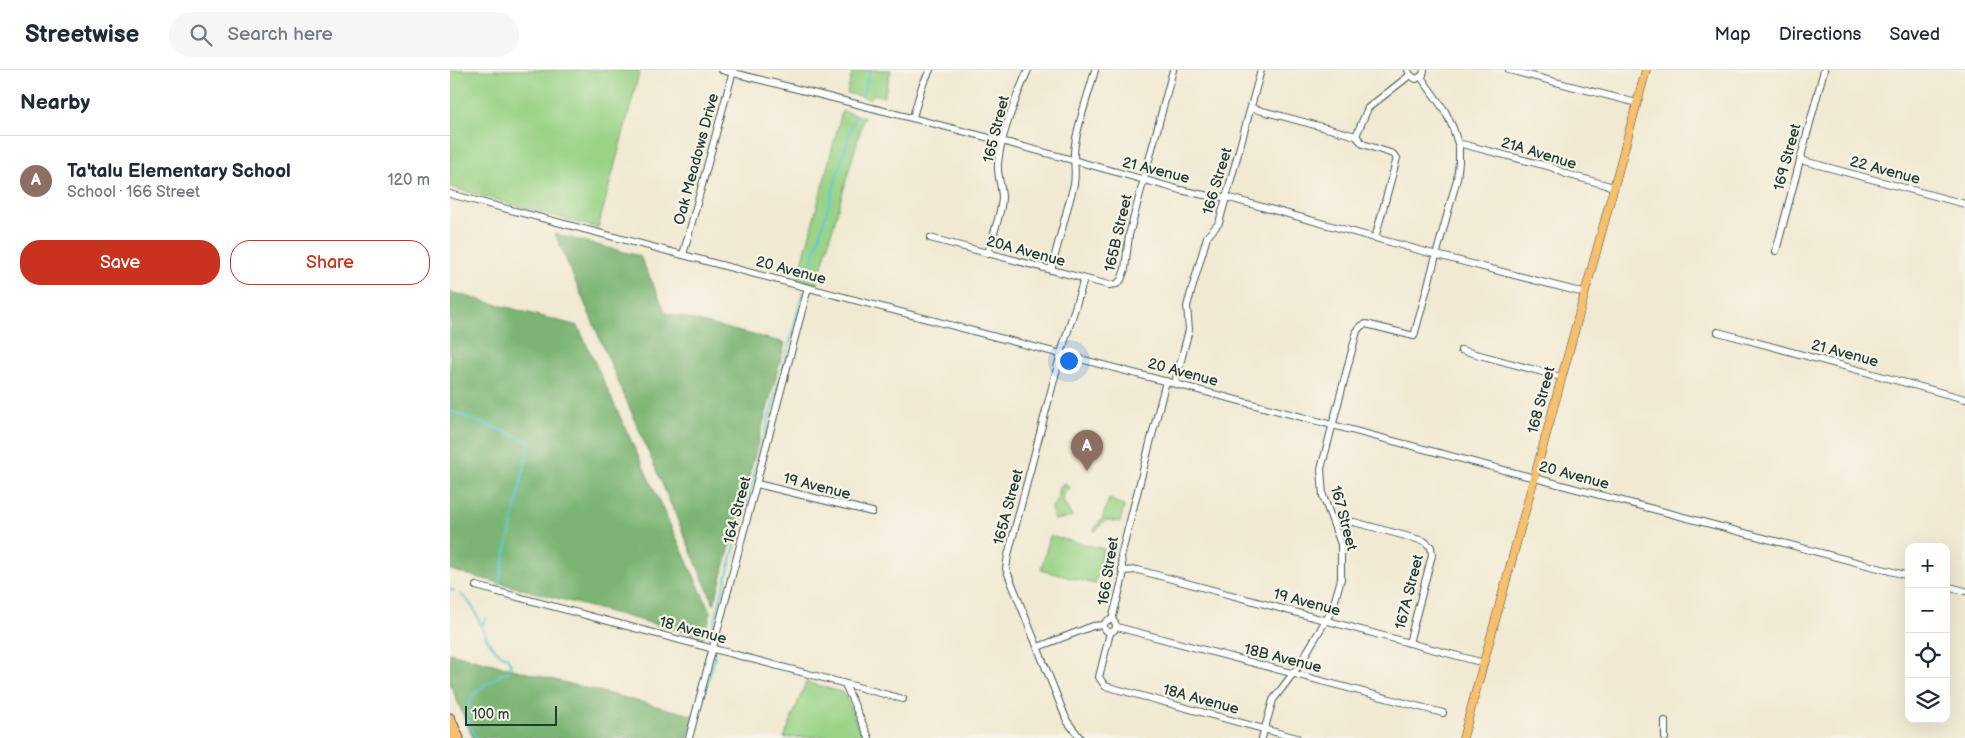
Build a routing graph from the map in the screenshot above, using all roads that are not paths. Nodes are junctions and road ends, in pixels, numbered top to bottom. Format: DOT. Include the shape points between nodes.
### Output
graph roads {
  1 [pos="722,70"];
  2 [pos="930,70"];
  3 [pos="1028,70"];
  4 [pos="1095,70"];
  5 [pos="1173,70"];
  6 [pos="1261,70"];
  7 [pos="1424,70"];
  8 [pos="1509,70"];
  9 [pos="1646,70"];
  10 [pos="1824,70"];
  11 [pos="733,71"];
  12 [pos="1409,73"];
  13 [pos="1421,77"];
  14 [pos="1637,103"];
  15 [pos="1251,108"];
  16 [pos="914,117"];
  17 [pos="1356,136"];
  18 [pos="1003,142"];
  19 [pos="1458,142"];
  20 [pos="1800,160"];
  21 [pos="1075,162"];
  22 [pos="1143,180"];
  23 [pos="1614,187"];
  24 [pos="450,194"];
  25 [pos="1226,196"];
  26 [pos="1965,204"];
  27 [pos="930,238"];
  28 [pos="1375,238"];
  29 [pos="1776,251"];
  30 [pos="988,254"];
  31 [pos="683,255"];
  32 [pos="1437,255"];
  33 [pos="1051,270"];
  34 [pos="1084,278"];
  35 [pos="1117,284"];
  36 [pos="808,288"];
  37 [pos="1584,293"];
  38 [pos="1718,332"];
  39 [pos="1461,350"];
  40 [pos="1061,353"];
  41 [pos="1561,377"];
  42 [pos="1166,381"];
  43 [pos="1175,383"];
  44 [pos="1965,399"];
  45 [pos="1331,424"];
  46 [pos="1534,478"];
  47 [pos="757,484"];
  48 [pos="872,512"];
  49 [pos="1334,525"];
  50 [pos="1122,571"];
  51 [pos="1905,575"];
  52 [pos="476,586"];
  53 [pos="1950,587"];
  54 [pos="1965,591"];
  55 [pos="1112,620"];
  56 [pos="1326,620"];
  57 [pos="1104,625"];
  58 [pos="1117,627"];
  59 [pos="1110,633"];
  60 [pos="1409,643"];
  61 [pos="712,647"];
  62 [pos="1038,647"];
  63 [pos="1484,663"];
  64 [pos="1293,673"];
  65 [pos="846,684"];
  66 [pos="903,699"];
  67 [pos="1443,713"];
  68 [pos="450,718"];
  69 [pos="1665,721"];
  70 [pos="1265,729"];
  71 [pos="450,734"];
  72 [pos="1078,736"];
  73 [pos="452,738"];
  74 [pos="459,738"];
  75 [pos="689,738"];
  76 [pos="869,738"];
  77 [pos="1262,738"];
  78 [pos="1297,738"];
  79 [pos="1463,738"];
  80 [pos="1665,738"];
  1 -- 11 [label="street, 21 Avenue"];
  2 -- 16 [label="street"];
  3 -- 18 [label="street, 165 Street"];
  4 -- 21 [label="street" via="1077,136"];
  5 -- 22 [label="street, 165B Street"];
  6 -- 15 [label="street, 166 Street"];
  7 -- 13 [label="street"];
  8 -- 14 [label="street"];
  9 -- 14 [label="main road, 168 Street"];
  10 -- 20 [label="street, 169 Street"];
  11 -- 16 [label="street, 21 Avenue" via="868,108"];
  11 -- 31 [label="street, Oak Meadows Drive"];
  12 -- 13 [label="street" via="1416,78"];
  12 -- 17 [label="street" via="1368,108"];
  13 -- 19 [label="street" via="1445,111"];
  14 -- 23 [label="main road, 168 Street"];
  15 -- 17 [label="street"];
  15 -- 25 [label="street, 166 Street"];
  16 -- 18 [label="street, 21 Avenue"];
  17 -- 28 [label="street" via="1363,144 1393,154 1396,158"];
  18 -- 21 [label="street, 21 Avenue"];
  18 -- 30 [label="street, 165 Street" via="998,163 1001,206"];
  19 -- 23 [label="street, 21A Avenue"];
  19 -- 32 [label="street" via="1457,178"];
  20 -- 26 [label="street, 22 Avenue"];
  20 -- 29 [label="street, 169 Street"];
  21 -- 22 [label="street, 21 Avenue"];
  21 -- 33 [label="street" via="1074,184"];
  22 -- 25 [label="street, 21 Avenue" via="1209,196"];
  22 -- 35 [label="street, 165B Street" via="1129,234 1125,269"];
  23 -- 37 [label="main road, 168 Street"];
  24 -- 31 [label="street, 20 Avenue"];
  25 -- 28 [label="street, 21 Avenue"];
  25 -- 43 [label="street, 166 Street" via="1219,223 1206,237 1187,306 1189,330"];
  27 -- 30 [label="street, 20A Avenue"];
  28 -- 32 [label="street, 21 Avenue"];
  30 -- 33 [label="street, 20A Avenue"];
  31 -- 36 [label="street, 20 Avenue"];
  32 -- 37 [label="street, 21 Avenue"];
  32 -- 45 [label="street, 167 Street" via="1414,336 1366,324 1356,331"];
  33 -- 34 [label="street, 20A Avenue"];
  34 -- 35 [label="street, 20A Avenue"];
  34 -- 40 [label="street, 165A Street"];
  36 -- 40 [label="street, 20 Avenue"];
  36 -- 47 [label="street, 164 Street"];
  37 -- 41 [label="main road, 168 Street"];
  38 -- 44 [label="street, 21 Avenue"];
  39 -- 41 [label="street"];
  40 -- 42 [label="street, 20 Avenue"];
  40 -- 62 [label="street, 165A Street" via="1006,564 1009,579"];
  41 -- 46 [label="main road, 168 Street"];
  42 -- 43 [label="street, 20 Avenue"];
  42 -- 50 [label="street, 166 Street" via="1121,556"];
  43 -- 45 [label="street, 20 Avenue"];
  45 -- 46 [label="street, 20 Avenue"];
  45 -- 49 [label="street, 167 Street" via="1320,480"];
  46 -- 51 [label="street, 20 Avenue"];
  46 -- 63 [label="main road, 168 Street"];
  47 -- 48 [label="street, 19 Avenue"];
  47 -- 61 [label="street, 164 Street"];
  49 -- 56 [label="street, 167 Street" via="1341,544 1343,568 1336,601"];
  49 -- 60 [label="street, 167A Street" via="1354,522 1424,541 1431,547 1432,556"];
  50 -- 55 [label="street, 166 Street"];
  50 -- 56 [label="street, 19 Avenue" via="1138,570"];
  52 -- 61 [label="street, 18 Avenue"];
  53 -- 54 [label="street"];
  55 -- 57 [label="street"];
  55 -- 58 [label="street"];
  56 -- 60 [label="street, 19 Avenue"];
  56 -- 64 [label="street, 167 Street"];
  57 -- 59 [label="street"];
  57 -- 62 [label="street" via="1093,626"];
  58 -- 59 [label="street"];
  58 -- 64 [label="street, 18B Avenue"];
  59 -- 70 [label="street, 18A Avenue" via="1099,674 1105,686"];
  60 -- 63 [label="street, 19 Avenue"];
  61 -- 65 [label="street, 18 Avenue"];
  61 -- 75 [label="street, 164 Street"];
  62 -- 72 [label="street, 165A Street" via="1067,721"];
  63 -- 79 [label="main road, 168 Street"];
  64 -- 67 [label="street, 18B Avenue"];
  64 -- 70 [label="street, 167 Street" via="1273,700"];
  65 -- 66 [label="street, 18 Avenue"];
  65 -- 76 [label="street"];
  68 -- 74 [label="highway"];
  69 -- 80 [label="street"];
  70 -- 77 [label="street, 167 Street"];
  70 -- 78 [label="street, 18A Avenue"];
  71 -- 73 [label="highway"];
}
